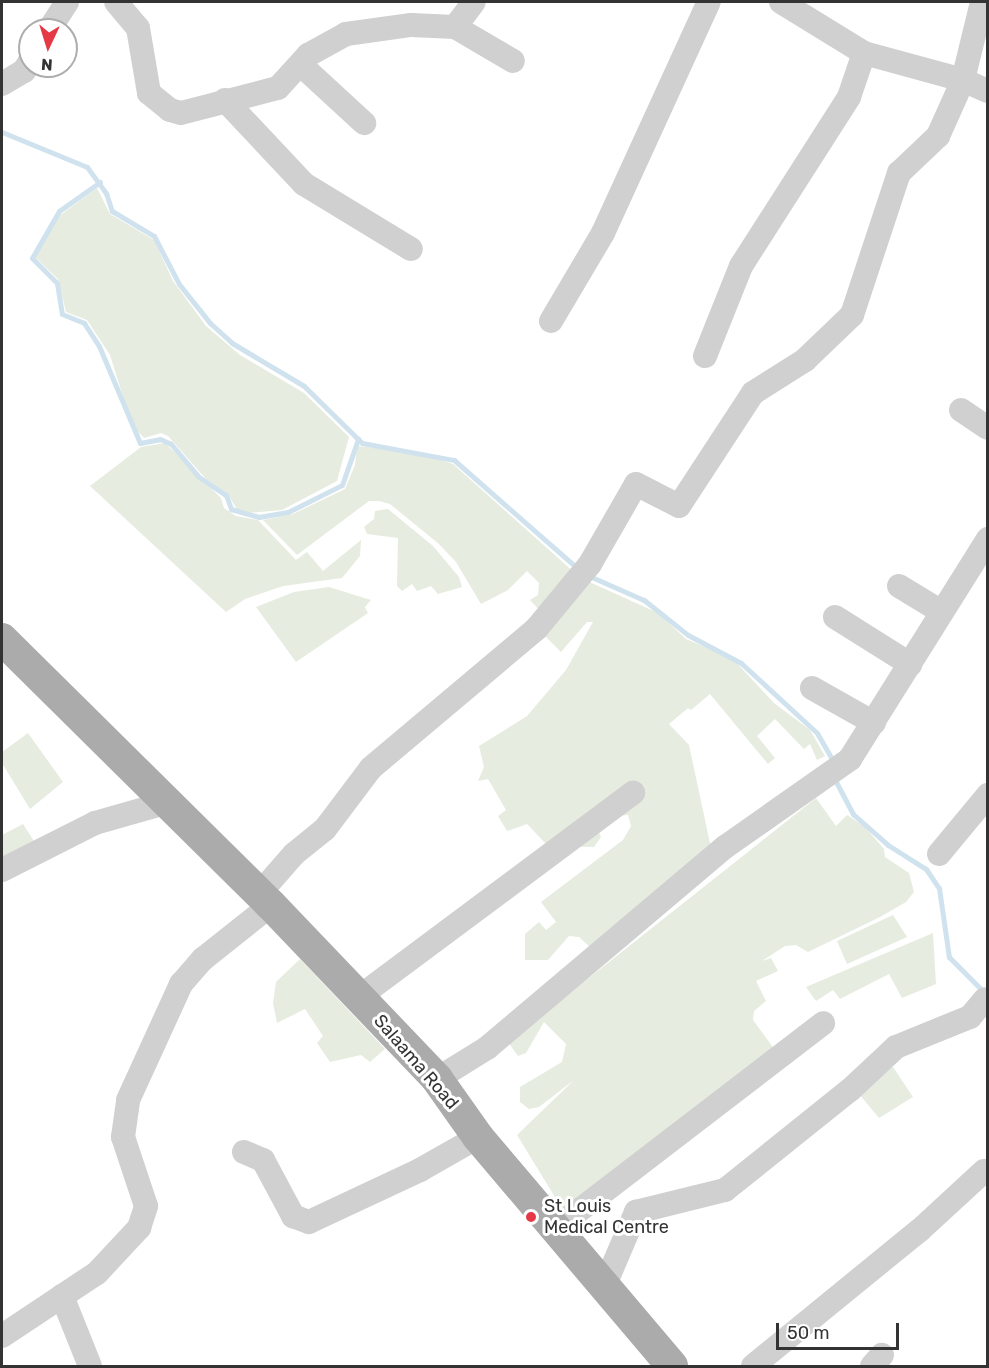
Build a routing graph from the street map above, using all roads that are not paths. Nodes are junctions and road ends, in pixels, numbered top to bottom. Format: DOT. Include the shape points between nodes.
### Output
graph roads {
  1 [pos="66,2"];
  2 [pos="116,2"];
  3 [pos="474,2"];
  4 [pos="709,2"];
  5 [pos="781,2"];
  6 [pos="982,2"];
  7 [pos="56,18"];
  8 [pos="455,27"];
  9 [pos="864,53"];
  10 [pos="513,61"];
  11 [pos="301,65"];
  12 [pos="18,75"];
  13 [pos="963,80"];
  14 [pos="2,84"];
  15 [pos="987,91"];
  16 [pos="225,100"];
  17 [pos="364,123"];
  18 [pos="411,249"];
  19 [pos="551,321"];
  20 [pos="705,356"];
  21 [pos="961,410"];
  22 [pos="987,428"];
  23 [pos="987,539"];
  24 [pos="899,586"];
  25 [pos="942,612"];
  26 [pos="835,617"];
  27 [pos="2,639"];
  28 [pos="910,664"];
  29 [pos="812,688"];
  30 [pos="874,723"];
  31 [pos="633,793"];
  32 [pos="987,795"];
  33 [pos="165,802"];
  34 [pos="939,854"];
  35 [pos="2,870"];
  36 [pos="265,899"];
  37 [pos="359,997"];
  38 [pos="986,999"];
  39 [pos="824,1023"];
  40 [pos="437,1079"];
  41 [pos="478,1137"];
  42 [pos="244,1152"];
  43 [pos="984,1171"];
  44 [pos="555,1229"];
  45 [pos="604,1287"];
  46 [pos="62,1296"];
  47 [pos="2,1336"];
  48 [pos="667,1365"];
  49 [pos="90,1366"];
  50 [pos="753,1366"];
  1 -- 7 [label="street"];
  2 -- 16 [label="street" via="138,28 149,93 161,105 181,113"];
  3 -- 8 [label="street"];
  4 -- 19 [label="street" via="603,233"];
  5 -- 9 [label="street"];
  6 -- 13 [label="street"];
  8 -- 10 [label="street"];
  8 -- 11 [label="street" via="411,24 346,34 316,49"];
  9 -- 13 [label="street"];
  9 -- 20 [label="street" via="849,97 741,266"];
  11 -- 16 [label="street" via="278,88"];
  11 -- 17 [label="street"];
  12 -- 14 [label="street"];
  13 -- 15 [label="street"];
  13 -- 36 [label="street" via="938,136 899,173 852,315 805,360 753,393 679,506 636,484 584,572 523,642 372,768 326,829 294,854"];
  16 -- 18 [label="street" via="304,184"];
  21 -- 22 [label="street"];
  23 -- 25 [label="street"];
  24 -- 25 [label="street"];
  25 -- 28 [label="street"];
  26 -- 28 [label="street"];
  27 -- 33 [label="main road, Salaama Road"];
  28 -- 30 [label="street"];
  29 -- 30 [label="street"];
  30 -- 40 [label="street" via="850,759 725,848 488,1048"];
  31 -- 37 [label="street"];
  32 -- 34 [label="street"];
  33 -- 35 [label="street" via="94,823"];
  33 -- 36 [label="main road, Salaama Road"];
  36 -- 37 [label="main road, Salaama Road"];
  36 -- 46 [label="street" via="181,984 123,1118 127,1154 146,1216 97,1273"];
  37 -- 40 [label="main road, Salaama Road"];
  38 -- 45 [label="street" via="970,1017 896,1047 850,1090 724,1190 636,1212"];
  39 -- 44 [label="street"];
  40 -- 41 [label="main road, Salaama Road"];
  41 -- 42 [label="street" via="420,1170 309,1222 294,1216 263,1160"];
  41 -- 44 [label="main road, Salaama Road"];
  43 -- 50 [label="street" via="920,1230"];
  44 -- 45 [label="main road, Salaama Road"];
  45 -- 48 [label="main road, Salaama Road"];
  46 -- 47 [label="street"];
  46 -- 49 [label="street"];
}
